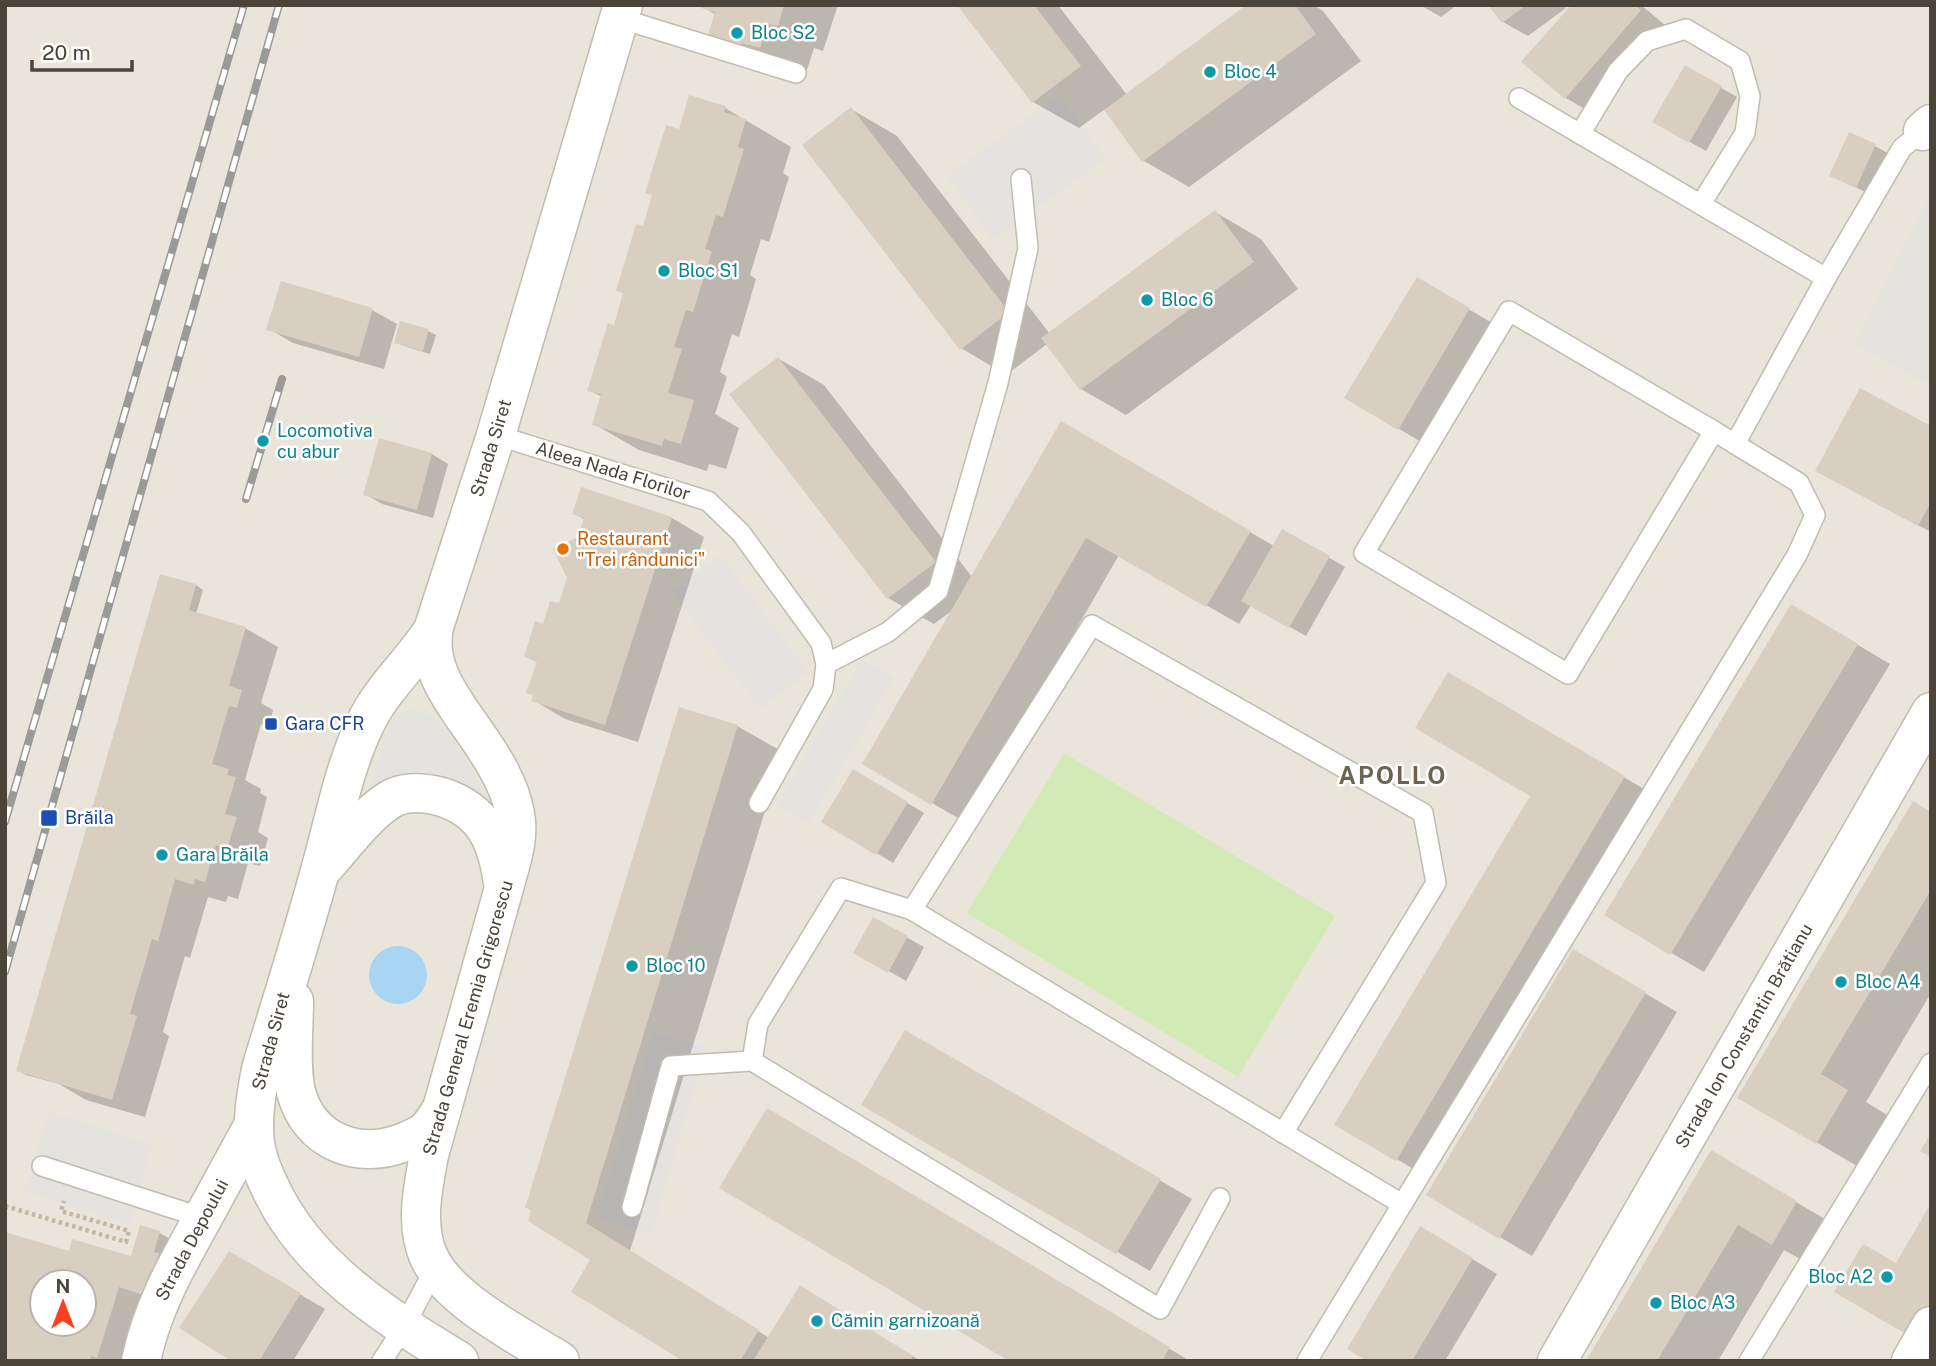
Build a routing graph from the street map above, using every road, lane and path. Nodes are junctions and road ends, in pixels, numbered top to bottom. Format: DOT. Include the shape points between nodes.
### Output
graph roads {
  1 [pos="621,12"];
  2 [pos="796,73"];
  3 [pos="1519,98"];
  4 [pos="1927,127"];
  5 [pos="1580,134"];
  6 [pos="1021,179"];
  7 [pos="1701,204"];
  8 [pos="1826,278"];
  9 [pos="1714,431"];
  10 [pos="496,435"];
  11 [pos="1735,444"];
  12 [pos="433,630"];
  13 [pos="827,664"];
  14 [pos="1931,712"];
  15 [pos="759,803"];
  16 [pos="320,872"];
  17 [pos="504,888"];
  18 [pos="912,909"];
  19 [pos="293,964"];
  20 [pos="752,1061"];
  21 [pos="1931,1063"];
  22 [pos="444,1108"];
  23 [pos="254,1124"];
  24 [pos="1283,1133"];
  25 [pos="42,1167"];
  26 [pos="1220,1198"];
  27 [pos="1402,1205"];
  28 [pos="5,1206"];
  29 [pos="632,1207"];
  30 [pos="61,1211"];
  31 [pos="203,1218"];
  32 [pos="435,1268"];
  33 [pos="1931,1326"];
  34 [pos="404,1327"];
  35 [pos="141,1361"];
  36 [pos="382,1361"];
  37 [pos="459,1361"];
  38 [pos="560,1361"];
  39 [pos="1307,1361"];
  40 [pos="1558,1361"];
  41 [pos="1749,1361"];
  42 [pos="1911,1361"];
  1 -- 2 [label="lane"];
  1 -- 10 [label="street, Strada Siret"];
  3 -- 5 [label="lane"];
  4 -- 8 [label="lane" via="1902,148"];
  5 -- 7 [label="lane"];
  5 -- 7 [label="lane" via="1618,71 1647,41 1686,29 1740,61 1750,96 1745,133"];
  6 -- 13 [label="lane" via="1028,248 998,383 938,591 888,632"];
  7 -- 8 [label="lane"];
  8 -- 11 [label="lane"];
  9 -- 9 [label="lane" via="1509,311 1364,553 1568,674"];
  9 -- 11 [label="lane"];
  10 -- 12 [label="street, Strada Siret"];
  10 -- 13 [label="lane, Aleea Nada Florilor" via="708,501 741,533 821,642"];
  11 -- 27 [label="lane" via="1799,483 1815,515 1797,555"];
  12 -- 16 [label="street, Strada Siret" via="379,697 365,722"];
  12 -- 17 [label="street, Strada General Eremia Grigorescu" via="432,652 445,686 503,779 515,815 514,851"];
  13 -- 15 [label="lane" via="823,690"];
  14 -- 40 [label="street, Strada Ion Constantin Brătianu"];
  16 -- 17 [label="street, Strada Siret" via="382,806 396,797 433,794 470,810 483,824 500,858"];
  16 -- 19 [label="street, Strada Siret"];
  17 -- 22 [label="street, Strada General Eremia Grigorescu"];
  18 -- 20 [label="lane" via="841,888 758,1024"];
  18 -- 24 [label="lane"];
  18 -- 24 [label="lane" via="1092,625 1423,813 1436,883"];
  19 -- 22 [label="street, Strada Siret" via="296,1091 304,1111 324,1136 354,1148 391,1147 425,1131"];
  19 -- 23 [label="street, Strada Siret" via="261,1069"];
  20 -- 26 [label="lane" via="1160,1310"];
  20 -- 29 [label="lane" via="671,1066"];
  21 -- 41 [label="lane"];
  22 -- 32 [label="street, Strada General Eremia Grigorescu" via="421,1198 424,1240"];
  23 -- 31 [label="street, Strada Depoului"];
  23 -- 34 [label="street, Strada Siret" via="262,1170 293,1229 352,1289"];
  24 -- 27 [label="lane"];
  25 -- 31 [label="lane"];
  27 -- 39 [label="lane"];
  28 -- 30 [label="path" via="126,1242 129,1231"];
  31 -- 35 [label="street, Strada Depoului" via="157,1306"];
  32 -- 34 [label="lane"];
  32 -- 38 [label="street, Strada General Eremia Grigorescu" via="465,1301"];
  33 -- 42 [label="street"];
  34 -- 36 [label="lane"];
  34 -- 37 [label="street"];
}
